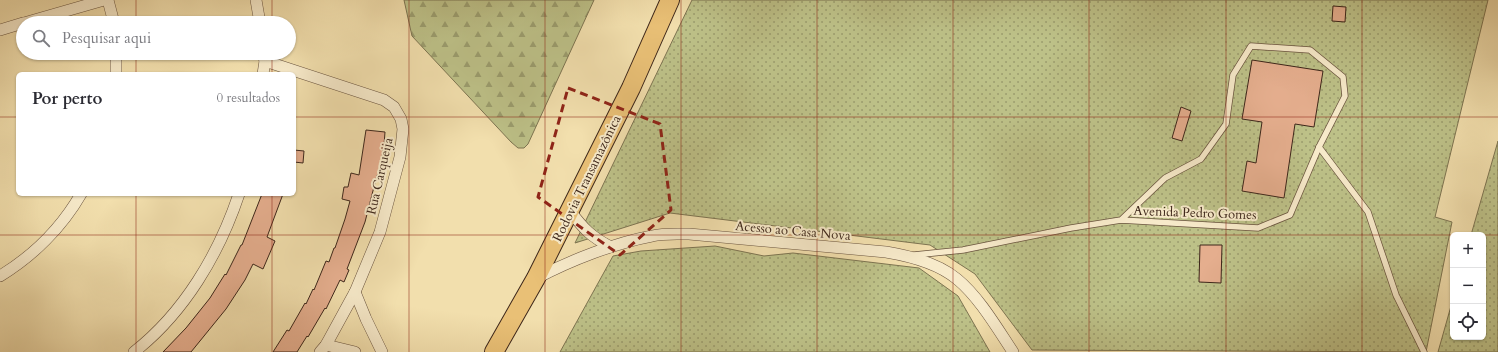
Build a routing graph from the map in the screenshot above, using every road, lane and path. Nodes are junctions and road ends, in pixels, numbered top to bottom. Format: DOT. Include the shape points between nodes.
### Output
graph roads {
  1 [pos="104,0"];
  2 [pos="108,0"];
  3 [pos="256,0"];
  4 [pos="670,0"];
  5 [pos="48,16"];
  6 [pos="112,16"];
  7 [pos="259,16"];
  8 [pos="16,25"];
  9 [pos="0,30"];
  10 [pos="116,60"];
  11 [pos="264,60"];
  12 [pos="272,60"];
  13 [pos="116,72"];
  14 [pos="263,72"];
  15 [pos="1318,147"];
  16 [pos="80,196"];
  17 [pos="238,196"];
  18 [pos="570,211"];
  19 [pos="1121,220"];
  20 [pos="610,247"];
  21 [pos="907,256"];
  22 [pos="0,276"];
  23 [pos="536,278"];
  24 [pos="355,292"];
  25 [pos="323,348"];
  26 [pos="134,352"];
  27 [pos="355,352"];
  28 [pos="382,352"];
  29 [pos="494,352"];
  30 [pos="1013,352"];
  31 [pos="1424,352"];
  1 -- 5 [label="street"];
  2 -- 6 [label="street"];
  3 -- 7 [label="street"];
  4 -- 18 [label="highway, Rodovia Transamazônica" via="631,88"];
  8 -- 9 [label="street"];
  10 -- 13 [label="street"];
  11 -- 14 [label="street"];
  12 -- 24 [label="street, Rua Carqueija" via="384,100 394,107 401,118 403,140 380,232"];
  15 -- 19 [label="lane, Avenida Pedro Gomes" via="1290,215 1258,228"];
  15 -- 19 [label="lane, Avenida Pedro Gomes" via="1345,96 1343,77 1310,50 1251,46 1233,75 1226,124 1201,159 1165,178"];
  15 -- 31 [label="lane" via="1368,212 1396,295"];
  16 -- 22 [label="street" via="52,235 14,268"];
  17 -- 26 [label="street" via="210,261 186,300 149,340"];
  18 -- 20 [label="street" via="594,238"];
  18 -- 23 [label="highway, Rodovia Transamazônica"];
  19 -- 21 [label="lane, Avenida Pedro Gomes" via="963,250"];
  20 -- 21 [label="street, Acesso ao Casa Nova" via="653,236 689,234"];
  20 -- 23 [label="street, Acesso ao Casa Nova"];
  21 -- 30 [label="street, Acesso ao Casa Nova" via="939,268 956,278 969,290"];
  23 -- 29 [label="highway, Rodovia Transamazônica"];
  24 -- 25 [label="street, Rua Carqueija"];
  24 -- 28 [label="street" via="368,326"];
  25 -- 27 [label="street"];
}
